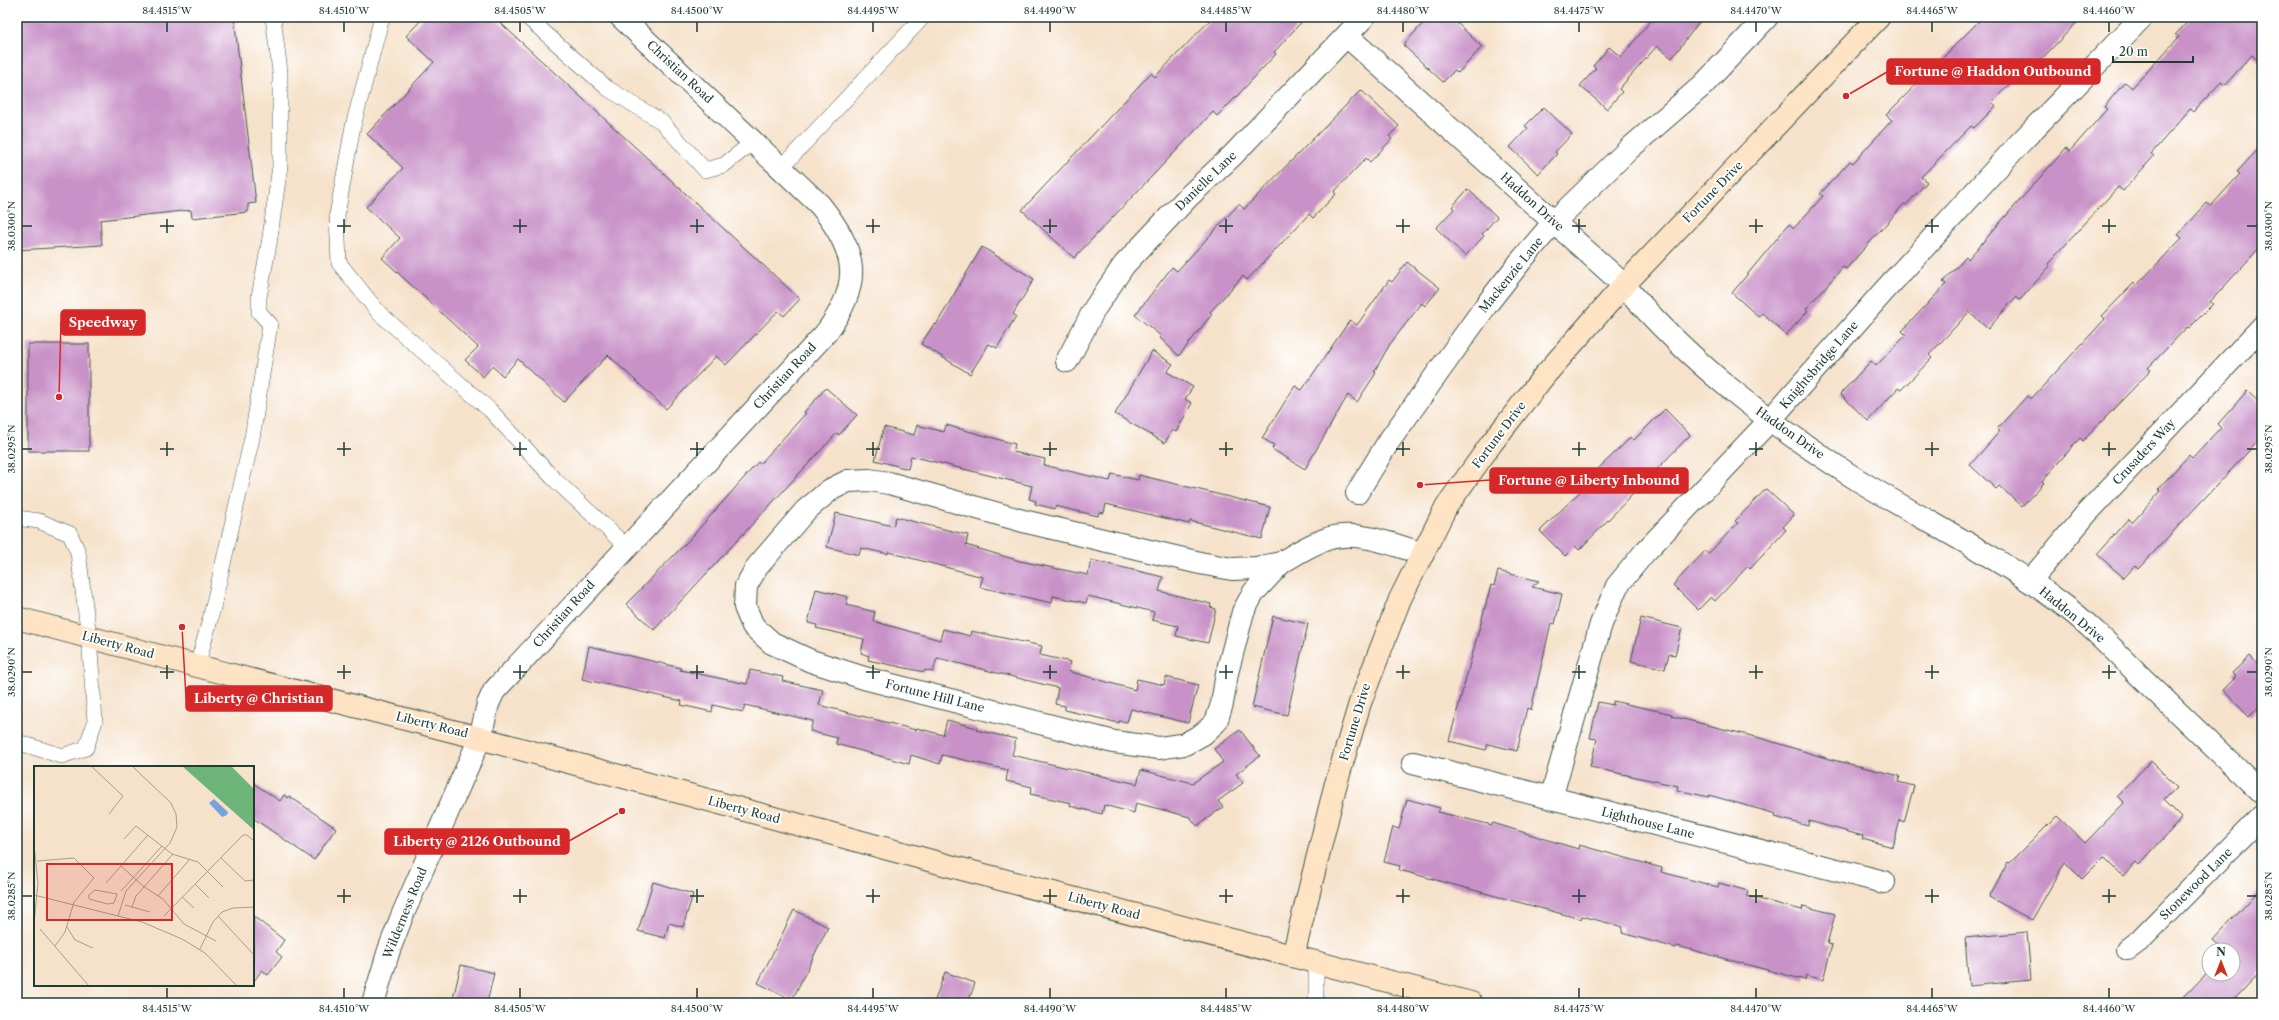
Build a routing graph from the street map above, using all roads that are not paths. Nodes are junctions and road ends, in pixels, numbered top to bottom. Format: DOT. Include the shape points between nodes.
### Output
graph roads {
  1 [pos="273,17"];
  2 [pos="382,17"];
  3 [pos="527,17"];
  4 [pos="621,17"];
  5 [pos="923,17"];
  6 [pos="1364,17"];
  7 [pos="1768,17"];
  8 [pos="1880,17"];
  9 [pos="2142,17"];
  10 [pos="1347,36"];
  11 [pos="754,141"];
  12 [pos="782,167"];
  13 [pos="1554,222"];
  14 [pos="1624,285"];
  15 [pos="2262,328"];
  16 [pos="1067,361"];
  17 [pos="1771,419"];
  18 [pos="1357,494"];
  19 [pos="17,518"];
  20 [pos="626,546"];
  21 [pos="1423,554"];
  22 [pos="1281,563"];
  23 [pos="2030,581"];
  24 [pos="17,618"];
  25 [pos="89,637"];
  26 [pos="197,666"];
  27 [pos="480,738"];
  28 [pos="17,742"];
  29 [pos="1413,763"];
  30 [pos="2262,793"];
  31 [pos="1551,798"];
  32 [pos="2262,816"];
  33 [pos="1884,882"];
  34 [pos="2128,949"];
  35 [pos="1293,956"];
  36 [pos="1316,962"];
  37 [pos="373,1003"];
  38 [pos="1316,1003"];
  39 [pos="1471,1003"];
  1 -- 26 [label="lane" via="280,72 280,166 259,297 259,312 270,324 252,438"];
  2 -- 20 [label="lane" via="353,126 337,216 339,263 379,313 490,410 553,478"];
  3 -- 11 [label="lane" via="608,88 662,122 705,170 724,166"];
  4 -- 11 [label="street, Christian Road"];
  5 -- 12 [label="lane"];
  6 -- 10 [label="street, Danielle Lane"];
  7 -- 13 [label="street, Mackenzie Lane" via="1703,85 1629,149"];
  8 -- 14 [label="main road, Fortune Drive"];
  9 -- 17 [label="street, Knightsbridge Lane" via="2012,151"];
  10 -- 13 [label="street, Haddon Drive"];
  10 -- 16 [label="street, Danielle Lane" via="1124,265 1095,308"];
  11 -- 12 [label="street, Christian Road"];
  12 -- 20 [label="street, Christian Road" via="836,224 851,259 851,287 838,316 825,334"];
  13 -- 14 [label="street, Haddon Drive"];
  13 -- 18 [label="street, Mackenzie Lane" via="1487,304 1389,441"];
  14 -- 17 [label="street, Haddon Drive" via="1655,321 1695,360 1742,400"];
  14 -- 21 [label="main road, Fortune Drive" via="1544,376 1491,444 1446,507"];
  15 -- 23 [label="street, Crusaders Way" via="2086,514"];
  17 -- 23 [label="street, Haddon Drive" via="1849,474"];
  17 -- 31 [label="street, Knightsbridge Lane" via="1644,553 1618,586 1600,624"];
  19 -- 25 [label="lane" via="39,521 70,534 78,552"];
  20 -- 27 [label="street, Christian Road" via="494,691 488,704"];
  21 -- 22 [label="street, Fortune Hill Lane" via="1384,541 1350,537 1328,539"];
  21 -- 35 [label="main road, Fortune Drive" via="1383,639 1360,703 1335,787"];
  22 -- 22 [label="street, Fortune Hill Lane" via="1232,569 1200,563 1023,521 889,483 869,480 848,481 830,490 805,511 757,567 746,586 745,607 753,626 772,643 811,661 864,678 1114,742 1159,748 1185,744 1203,734 1216,722 1243,612 1254,592"];
  23 -- 30 [label="street, Haddon Drive" via="2060,602 2113,649"];
  24 -- 25 [label="main road, Liberty Road"];
  25 -- 26 [label="main road, Liberty Road"];
  25 -- 28 [label="lane" via="95,721 86,748 62,756"];
  26 -- 27 [label="main road, Liberty Road"];
  27 -- 35 [label="main road, Liberty Road" via="954,868"];
  27 -- 37 [label="street, Wilderness Road" via="389,950"];
  29 -- 31 [label="street, Lighthouse Lane"];
  31 -- 33 [label="street, Lighthouse Lane"];
  32 -- 34 [label="street, Stonewood Lane" via="2151,929"];
  35 -- 36 [label="main road, Liberty Road"];
  36 -- 38 [label="lane"];
  36 -- 39 [label="main road, Liberty Road"];
}
